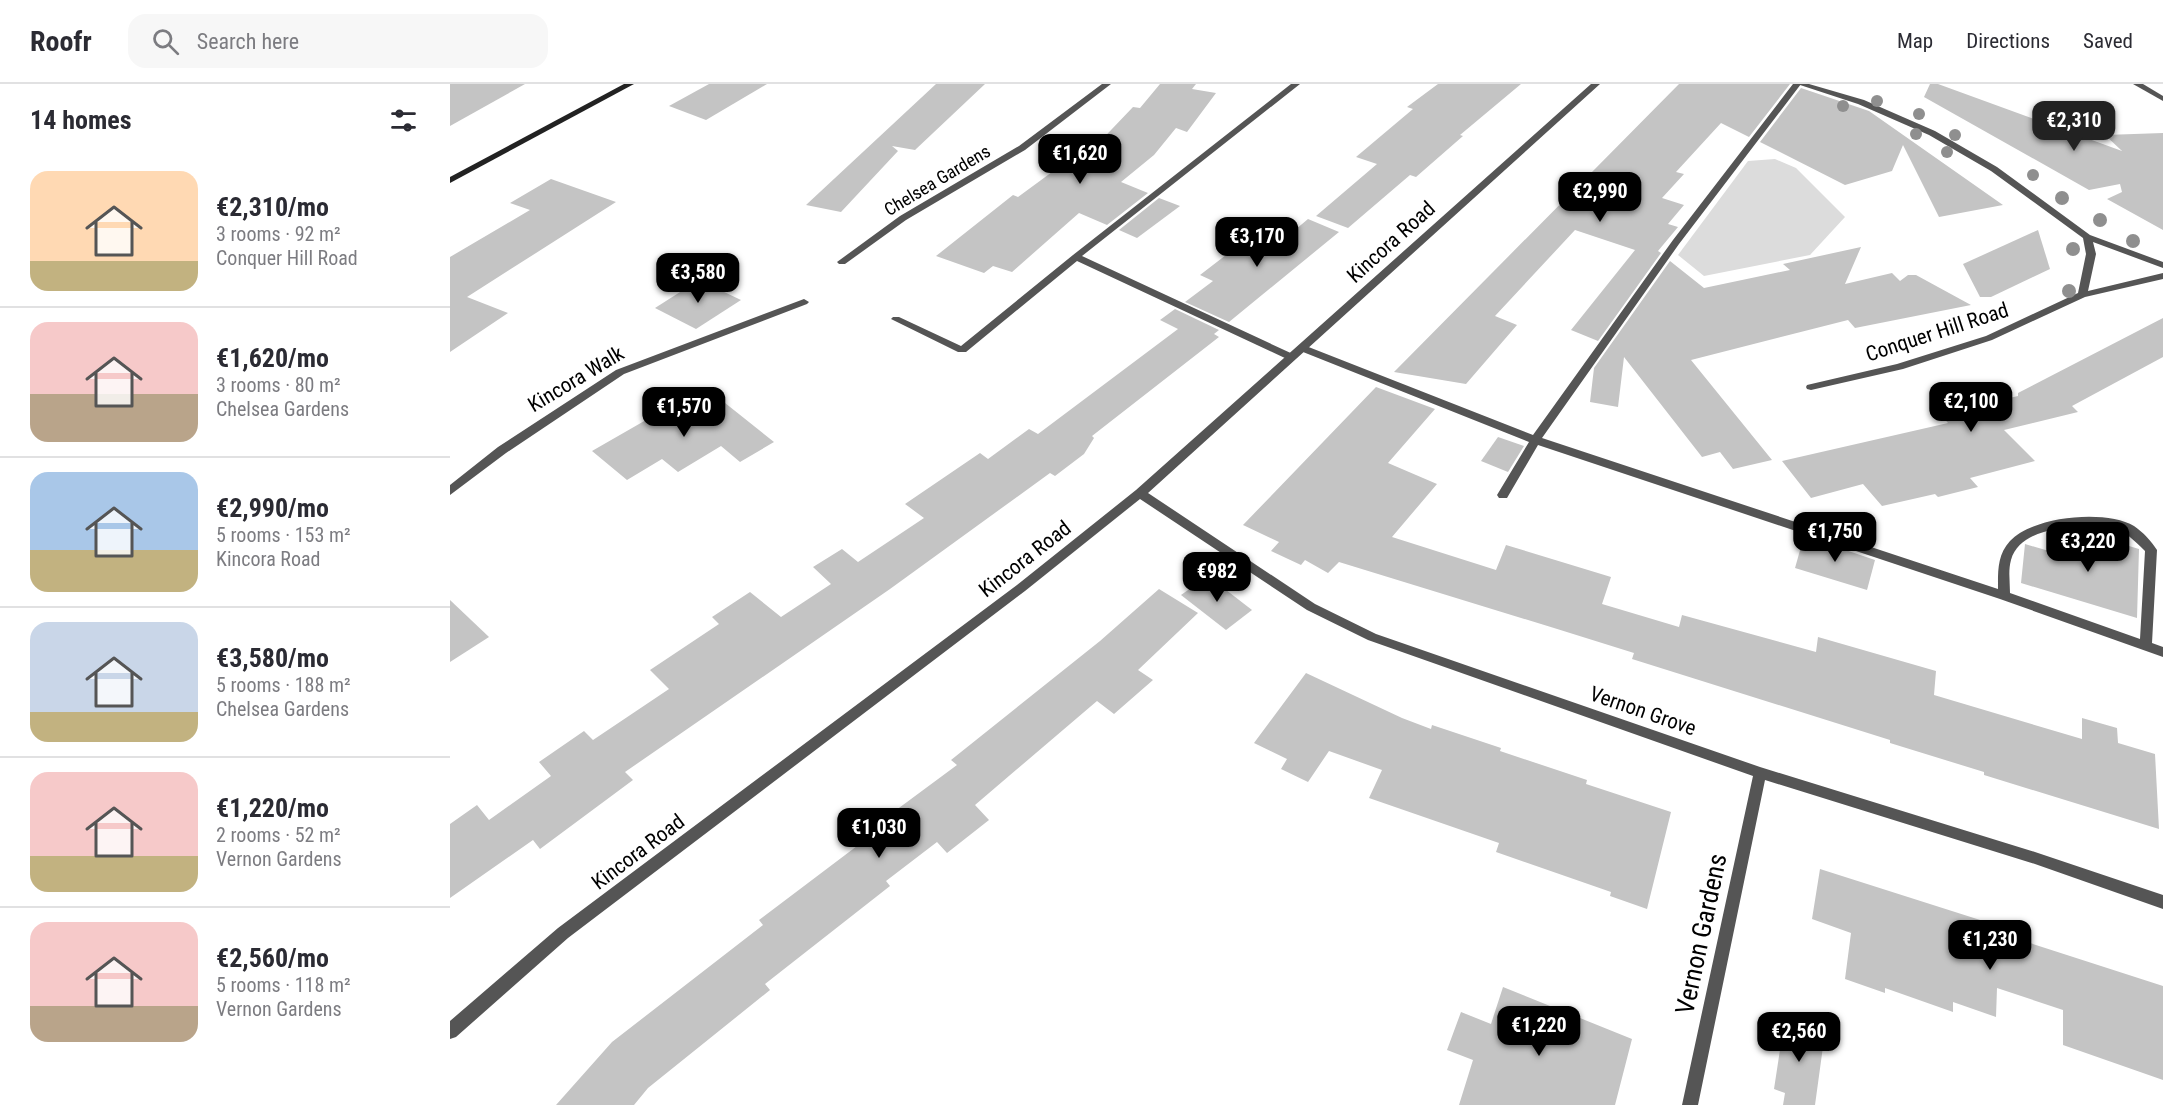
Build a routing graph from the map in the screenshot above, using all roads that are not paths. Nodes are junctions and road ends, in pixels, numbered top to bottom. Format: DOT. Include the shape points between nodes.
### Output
graph roads {
  1 [pos="630,84"];
  2 [pos="1107,84"];
  3 [pos="1296,84"];
  4 [pos="1596,84"];
  5 [pos="1799,84"];
  6 [pos="2138,84"];
  7 [pos="2163,99"];
  8 [pos="450,180"];
  9 [pos="2087,237"];
  10 [pos="1076,257"];
  11 [pos="842,262"];
  12 [pos="2163,265"];
  13 [pos="2163,276"];
  14 [pos="2082,295"];
  15 [pos="804,302"];
  16 [pos="896,319"];
  17 [pos="1302,348"];
  18 [pos="1292,357"];
  19 [pos="1811,387"];
  20 [pos="1535,440"];
  21 [pos="450,491"];
  22 [pos="1140,493"];
  23 [pos="1503,495"];
  24 [pos="2004,596"];
  25 [pos="2146,644"];
  26 [pos="2163,652"];
  27 [pos="1760,773"];
  28 [pos="2163,902"];
  29 [pos="451,1027"];
  30 [pos="1690,1105"];
  1 -- 8 [label="street"];
  2 -- 11 [label="street, Chelsea Gardens" via="1022,148 903,218"];
  3 -- 10 [label="street"];
  4 -- 17 [label="street, Kincora Road"];
  5 -- 9 [label="street" via="1862,102 1932,133 1994,169"];
  5 -- 20 [label="street" via="1677,242"];
  6 -- 7 [label="street"];
  9 -- 12 [label="street"];
  9 -- 14 [label="street" via="2091,254"];
  10 -- 16 [label="street" via="962,350"];
  10 -- 18 [label="street"];
  13 -- 14 [label="street, Conquer Hill Road"];
  14 -- 19 [label="street, Conquer Hill Road" via="1989,338 1899,366"];
  15 -- 21 [label="street, Kincora Walk" via="620,372 502,450"];
  17 -- 18 [label="street, Kincora Road"];
  17 -- 20 [label="street"];
  18 -- 22 [label="street, Kincora Road"];
  20 -- 23 [label="street"];
  20 -- 24 [label="street"];
  22 -- 27 [label="street, Vernon Grove" via="1339,622 1372,637"];
  22 -- 29 [label="street, Kincora Road" via="1021,588 564,933"];
  24 -- 25 [label="street"];
  24 -- 25 [label="street" via="2006,555 2017,539 2061,523 2088,519 2129,528 2151,550"];
  25 -- 26 [label="street"];
  27 -- 28 [label="street, Vernon Grove"];
  27 -- 30 [label="street, Vernon Gardens"];
}
